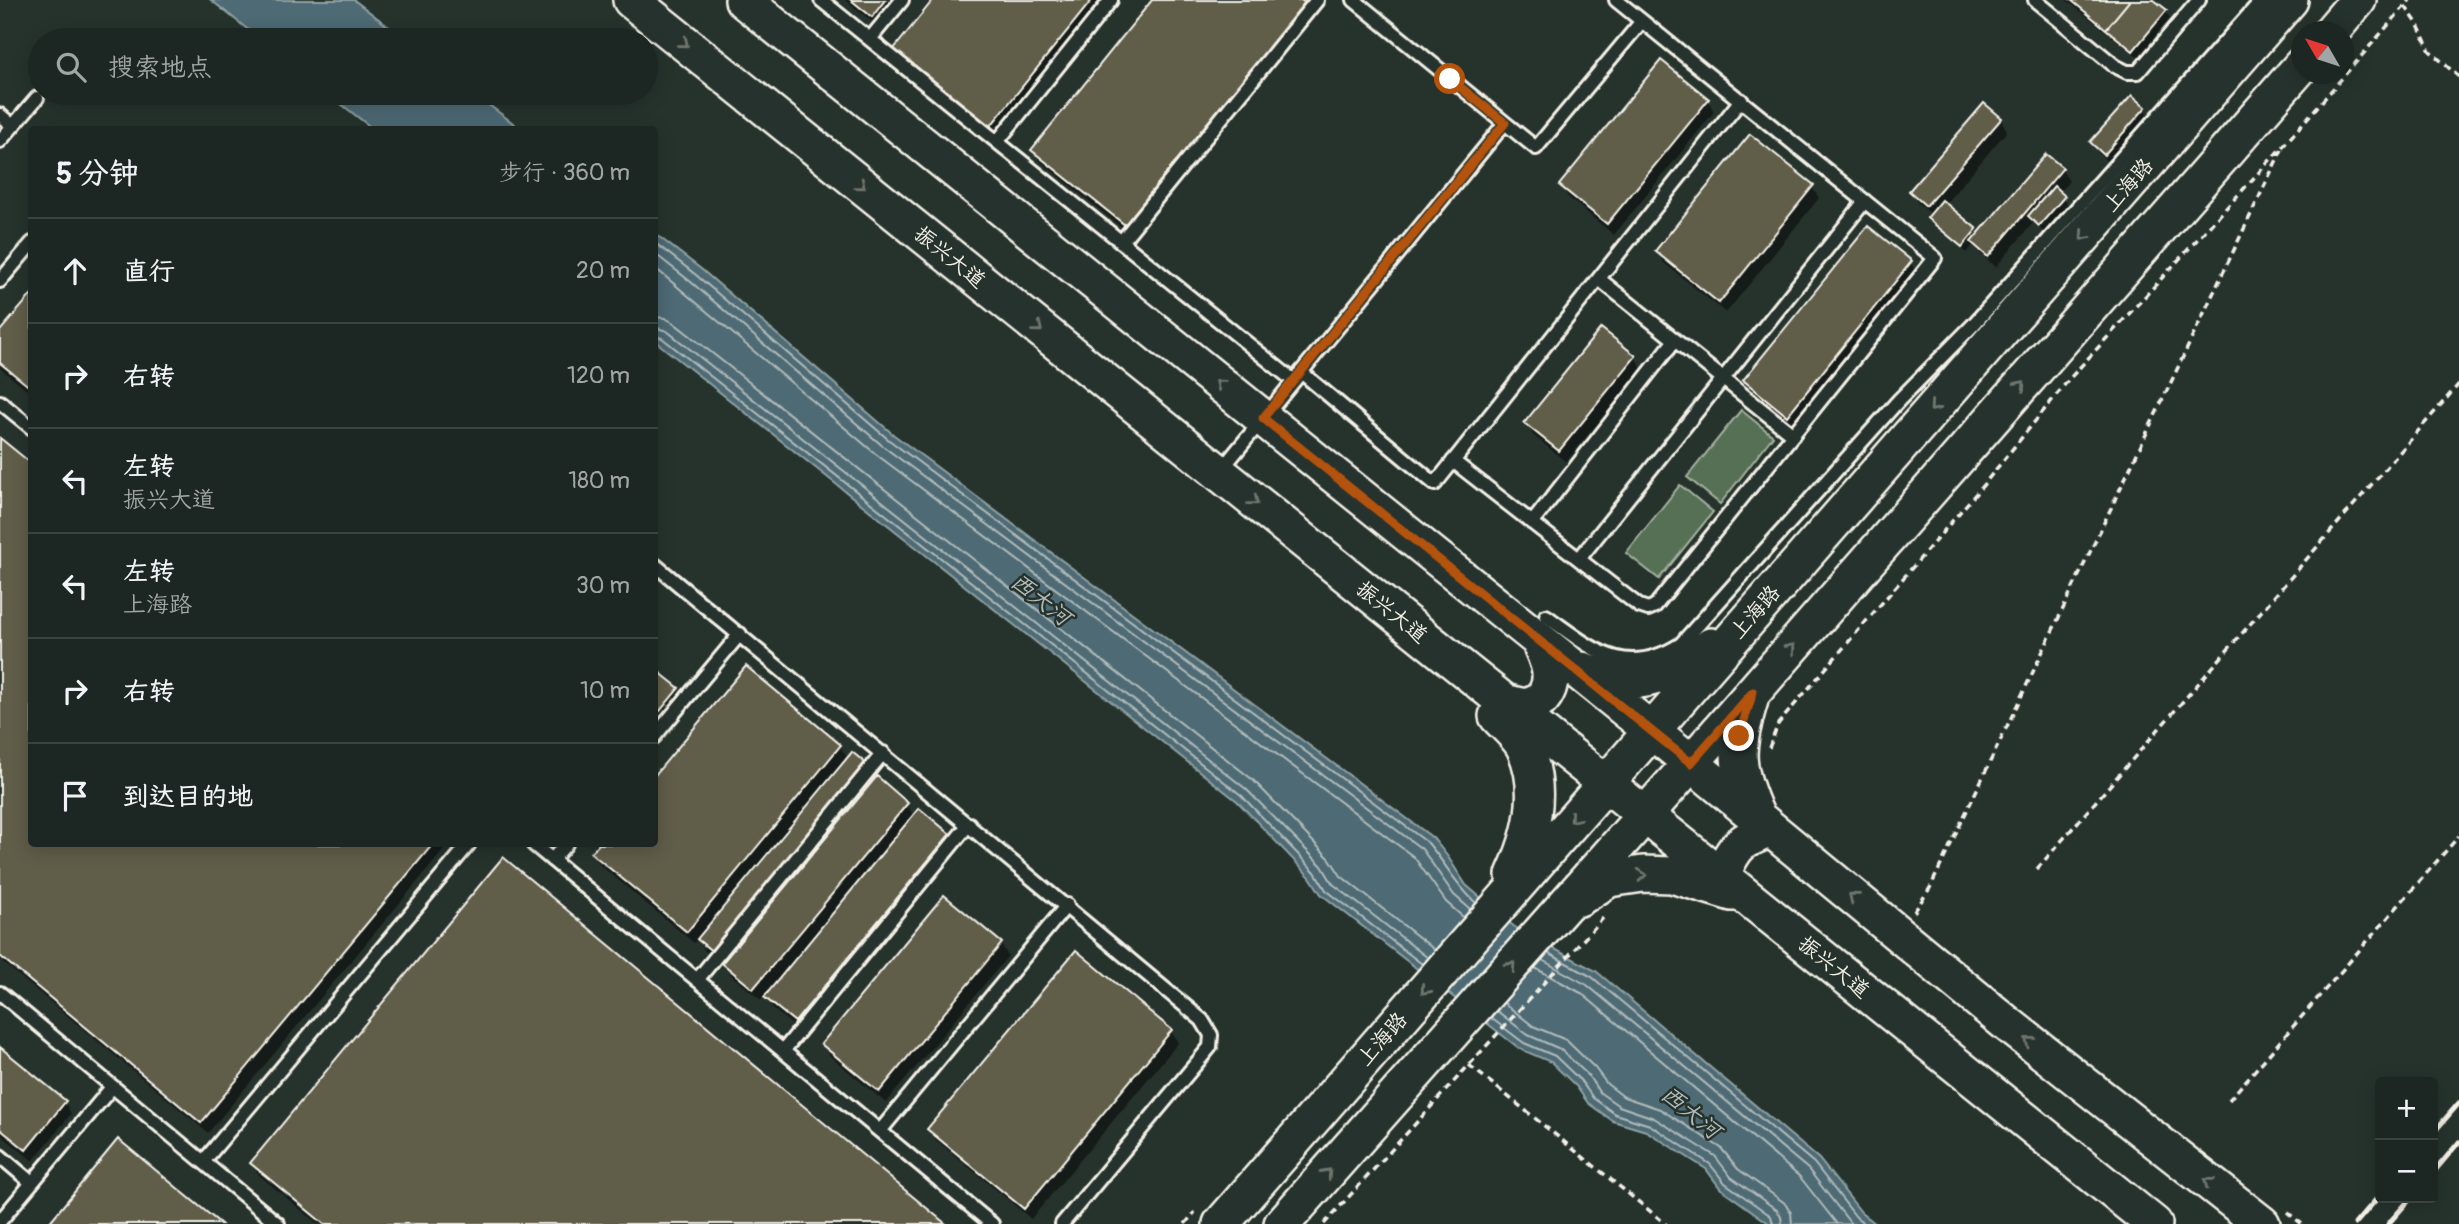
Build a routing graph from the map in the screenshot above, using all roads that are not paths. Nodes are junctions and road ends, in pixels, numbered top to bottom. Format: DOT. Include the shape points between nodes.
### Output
graph roads {
  1 [pos="631,0"];
  2 [pos="743,0"];
  3 [pos="821,0"];
  4 [pos="902,0"];
  5 [pos="1111,0"];
  6 [pos="1317,0"];
  7 [pos="1354,0"];
  8 [pos="1616,0"];
  9 [pos="2035,0"];
  10 [pos="2199,0"];
  11 [pos="2262,0"];
  12 [pos="2290,0"];
  13 [pos="2358,0"];
  14 [pos="2340,21"];
  15 [pos="1642,22"];
  16 [pos="870,39"];
  17 [pos="2291,76"];
  18 [pos="1741,100"];
  19 [pos="31,105"];
  20 [pos="0,115"];
  21 [pos="1505,123"];
  22 [pos="13,126"];
  23 [pos="0,141"];
  24 [pos="997,142"];
  25 [pos="1866,201"];
  26 [pos="1121,242"];
  27 [pos="28,248"];
  28 [pos="1599,279"];
  29 [pos="0,281"];
  30 [pos="1675,340"];
  31 [pos="1297,377"];
  32 [pos="1723,379"];
  33 [pos="0,402"];
  34 [pos="1263,418"];
  35 [pos="28,425"];
  36 [pos="1793,435"];
  37 [pos="1453,461"];
  38 [pos="1219,472"];
  39 [pos="1532,523"];
  40 [pos="1579,559"];
  41 [pos="658,567"];
  42 [pos="1748,620"];
  43 [pos="1543,628"];
  44 [pos="740,634"];
  45 [pos="1439,650"];
  46 [pos="1572,667"];
  47 [pos="1706,668"];
  48 [pos="1753,692"];
  49 [pos="1504,702"];
  50 [pos="1651,730"];
  51 [pos="658,732"];
  52 [pos="883,753"];
  53 [pos="1691,763"];
  54 [pos="1605,783"];
  55 [pos="1644,815"];
  56 [pos="1764,823"];
  57 [pos="969,824"];
  58 [pos="466,847"];
  59 [pos="537,847"];
  60 [pos="563,847"];
  61 [pos="1540,858"];
  62 [pos="552,860"];
  63 [pos="1734,887"];
  64 [pos="1504,899"];
  65 [pos="1067,905"];
  66 [pos="1559,911"];
  67 [pos="697,980"];
  68 [pos="0,993"];
  69 [pos="783,1051"];
  70 [pos="112,1087"];
  71 [pos="880,1131"];
  72 [pos="0,1156"];
  73 [pos="203,1162"];
  74 [pos="32,1183"];
  75 [pos="2273,1217"];
  76 [pos="0,1222"];
  77 [pos="278,1224"];
  78 [pos="992,1224"];
  79 [pos="1062,1224"];
  80 [pos="1221,1224"];
  81 [pos="1282,1224"];
  82 [pos="2154,1224"];
  1 -- 38 [label="main road, 振兴大道, one-way"];
  34 -- 2 [label="main road, one-way"];
  3 -- 16 [label="lane"];
  4 -- 16 [label="lane"];
  5 -- 24 [label="lane"];
  6 -- 26 [label="lane"];
  7 -- 21 [label="lane"];
  8 -- 15 [label="lane"];
  9 -- 10 [label="lane" via="2127,72 2138,72"];
  11 -- 43 [label="lane" via="1681,644 1637,662 1617,659"];
  12 -- 42 [label="main road, 上海路, one-way"];
  13 -- 14 [label="main road"];
  15 -- 18 [label="lane"];
  15 -- 21 [label="lane" via="1536,149"];
  16 -- 24 [label="lane"];
  48 -- 17 [label="main road, one-way"];
  18 -- 25 [label="lane"];
  18 -- 28 [label="lane"];
  19 -- 22 [label="lane"];
  20 -- 22 [label="lane"];
  21 -- 31 [label="lane"];
  22 -- 23 [label="lane"];
  24 -- 26 [label="lane"];
  25 -- 32 [label="lane"];
  25 -- 36 [label="lane" via="1935,257"];
  26 -- 31 [label="lane"];
  27 -- 29 [label="lane"];
  28 -- 30 [label="lane"];
  28 -- 37 [label="lane"];
  30 -- 32 [label="lane"];
  30 -- 39 [label="lane"];
  31 -- 34 [label="lane"];
  31 -- 37 [label="lane" via="1435,484"];
  32 -- 36 [label="lane"];
  32 -- 40 [label="lane"];
  33 -- 35 [label="lane"];
  34 -- 38 [label="lane"];
  34 -- 43 [label="main road"];
  36 -- 40 [label="lane" via="1655,606 1639,606"];
  37 -- 39 [label="lane"];
  38 -- 45 [label="main road, 振兴大道, one-way"];
  39 -- 40 [label="lane"];
  41 -- 44 [label="lane"];
  42 -- 46 [label="main road" via="1680,668 1646,679 1615,680"];
  42 -- 47 [label="main road, 上海路"];
  43 -- 46 [label="main road"];
  43 -- 49 [label="main road" via="1551,682 1547,693 1536,704 1524,707"];
  44 -- 51 [label="lane"];
  44 -- 52 [label="lane"];
  45 -- 49 [label="main road, 振兴大道"];
  45 -- 64 [label="main road" via="1525,746 1533,771 1536,801 1531,829"];
  46 -- 50 [label="main road"];
  47 -- 48 [label="main road" via="1720,693 1733,698"];
  47 -- 50 [label="main road, 上海路"];
  48 -- 53 [label="main road"];
  48 -- 56 [label="main road" via="1739,736 1738,763 1744,788"];
  49 -- 54 [label="main road, 振兴大道"];
  50 -- 53 [label="main road"];
  50 -- 54 [label="main road, 上海路"];
  52 -- 57 [label="lane"];
  52 -- 67 [label="lane"];
  53 -- 55 [label="main road"];
  53 -- 56 [label="main road"];
  54 -- 55 [label="main road, 振兴大道"];
  54 -- 61 [label="main road, 上海路, one-way"];
  55 -- 63 [label="main road, 振兴大道"];
  55 -- 66 [label="main road"];
  56 -- 63 [label="main road" via="1734,848"];
  75 -- 56 [label="main road, one-way" via="2005,1022"];
  57 -- 65 [label="lane"];
  57 -- 69 [label="lane"];
  58 -- 73 [label="lane"];
  59 -- 62 [label="lane"];
  60 -- 62 [label="lane"];
  61 -- 64 [label="main road, 上海路"];
  61 -- 66 [label="main road" via="1555,865 1566,881"];
  62 -- 67 [label="lane"];
  66 -- 63 [label="main road, one-way" via="1609,879 1643,873"];
  63 -- 82 [label="main road, 振兴大道"];
  64 -- 80 [label="main road, 上海路, one-way"];
  65 -- 71 [label="lane"];
  65 -- 79 [label="lane" via="1192,1009 1211,1035 1210,1047"];
  81 -- 66 [label="main road, one-way"];
  67 -- 69 [label="lane"];
  68 -- 70 [label="lane"];
  69 -- 71 [label="lane"];
  70 -- 73 [label="lane"];
  70 -- 74 [label="lane"];
  71 -- 78 [label="lane"];
  72 -- 74 [label="lane"];
  73 -- 77 [label="lane"];
  74 -- 76 [label="lane"];
}
